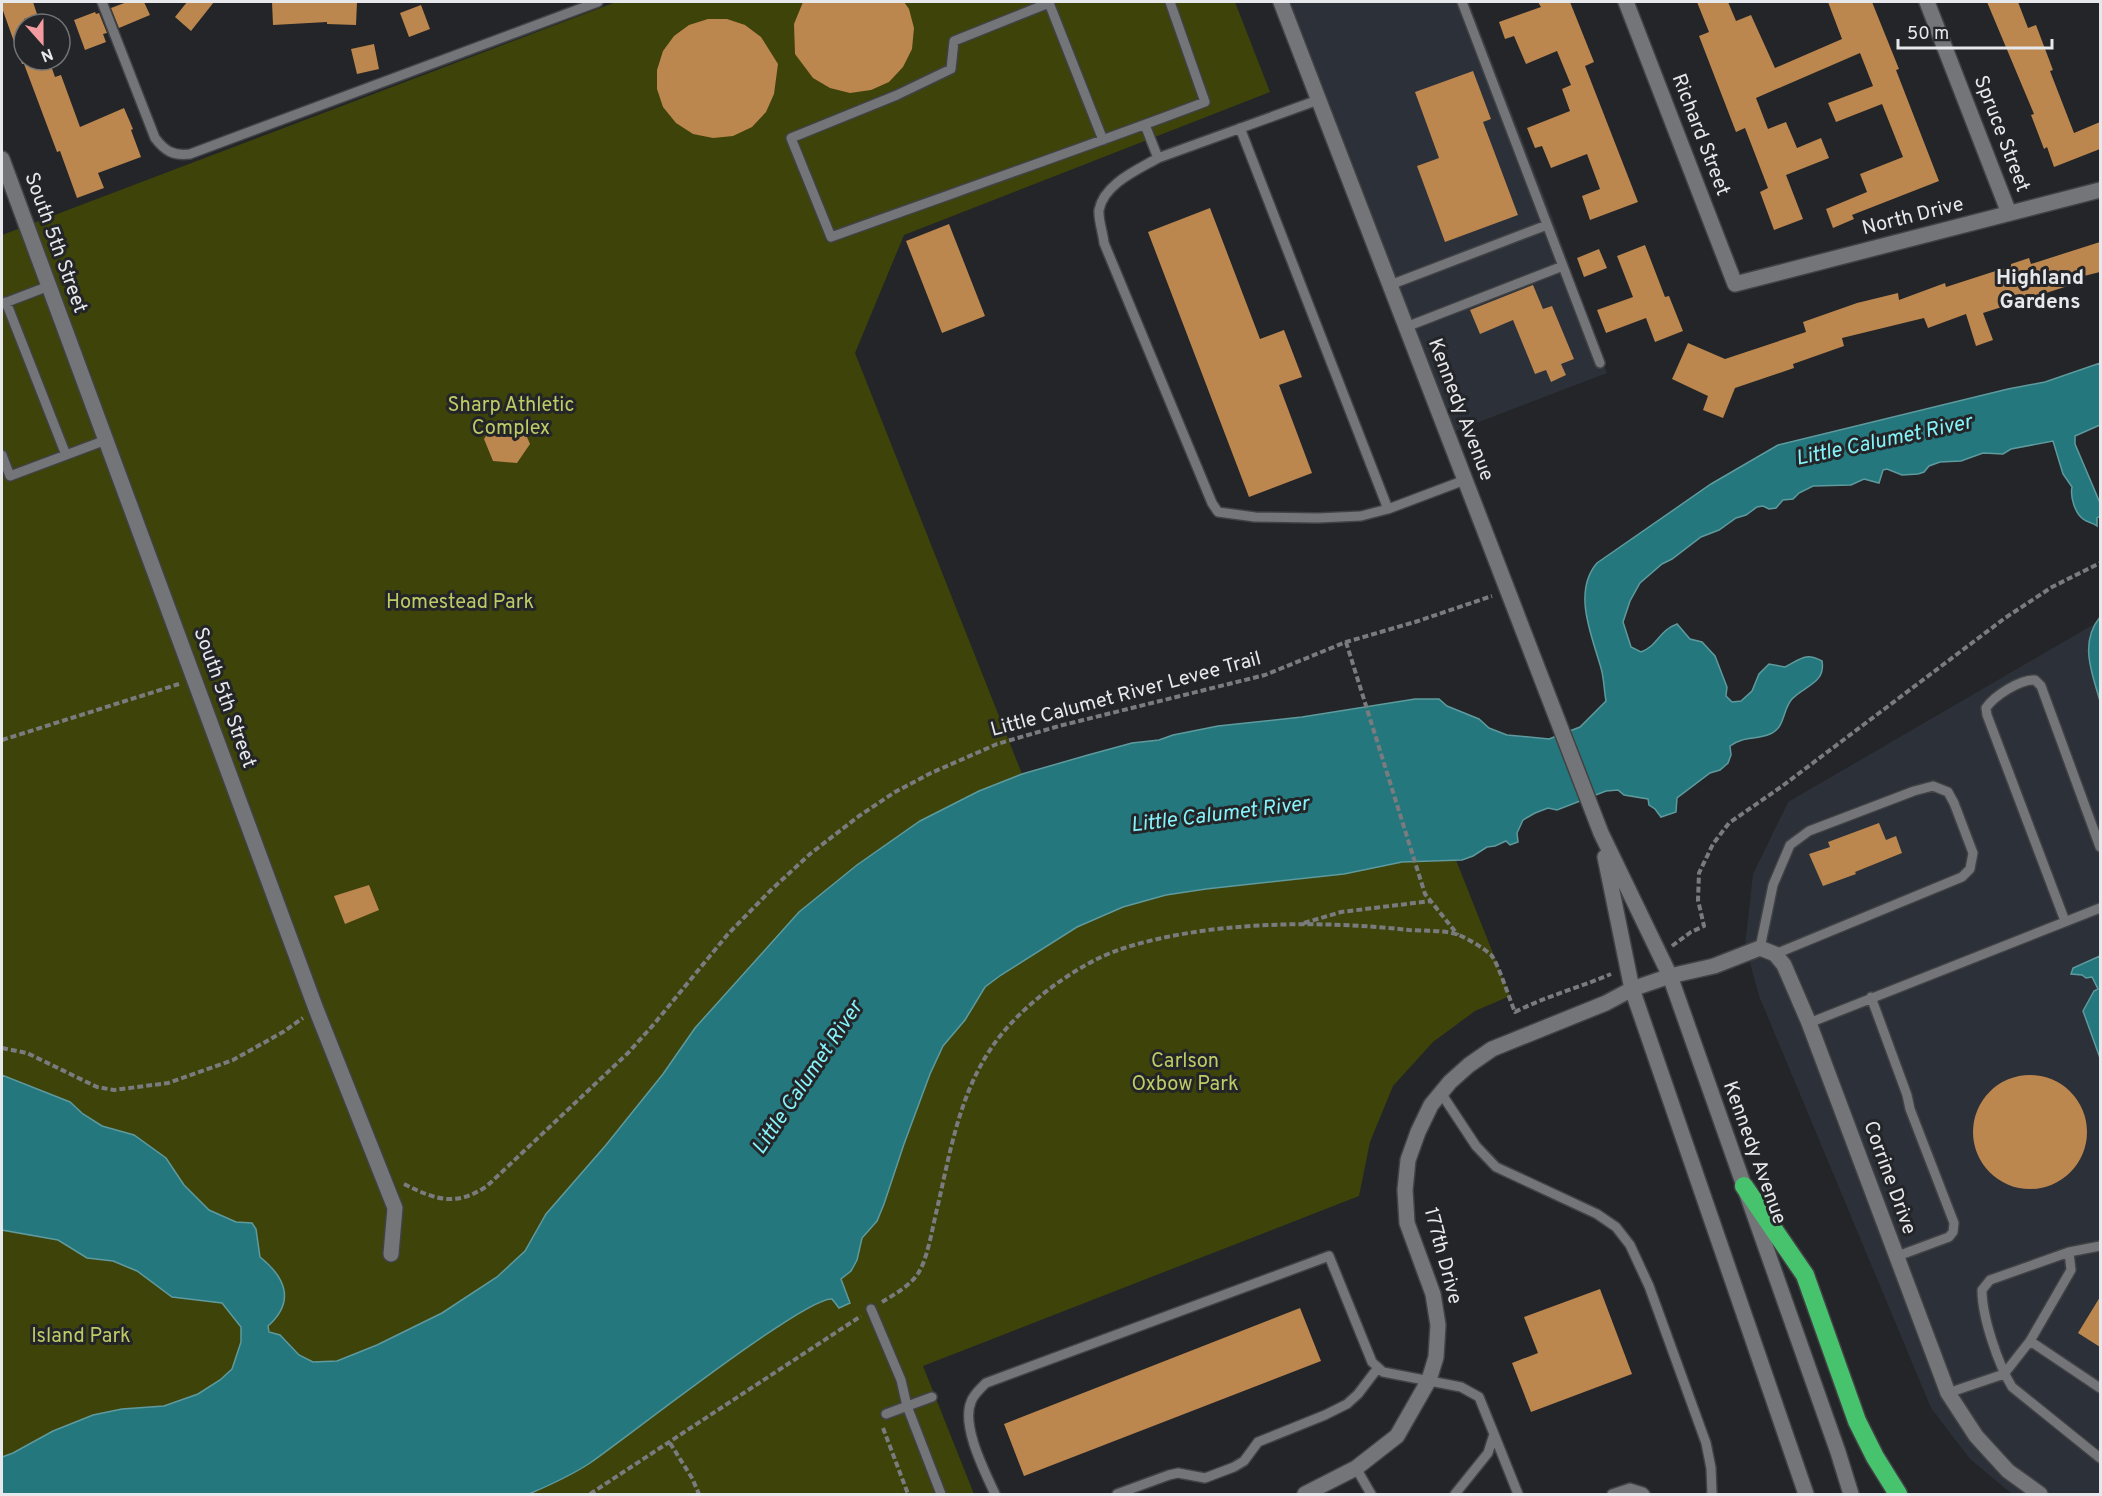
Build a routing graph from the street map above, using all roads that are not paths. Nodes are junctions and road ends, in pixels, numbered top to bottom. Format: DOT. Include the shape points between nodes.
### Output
graph roads {
  1 [pos="102,2"];
  2 [pos="598,2"];
  3 [pos="1049,2"];
  4 [pos="1170,2"];
  5 [pos="1281,2"];
  6 [pos="1462,2"];
  7 [pos="1626,2"];
  8 [pos="1928,2"];
  9 [pos="1318,100"];
  10 [pos="1145,125"];
  11 [pos="1240,128"];
  12 [pos="1103,140"];
  13 [pos="1158,158"];
  14 [pos="2,159"];
  15 [pos="2100,190"];
  16 [pos="2009,213"];
  17 [pos="1547,225"];
  18 [pos="1563,266"];
  19 [pos="1735,284"];
  20 [pos="1390,285"];
  21 [pos="49,286"];
  22 [pos="4,303"];
  23 [pos="1406,327"];
  24 [pos="1599,363"];
  25 [pos="106,440"];
  26 [pos="2,455"];
  27 [pos="66,455"];
  28 [pos="1465,480"];
  29 [pos="1388,509"];
  30 [pos="1600,833"];
  31 [pos="2100,848"];
  32 [pos="2100,908"];
  33 [pos="2065,921"];
  34 [pos="1767,951"];
  35 [pos="1670,976"];
  36 [pos="1632,989"];
  37 [pos="1871,998"];
  38 [pos="1809,1023"];
  39 [pos="1441,1093"];
  40 [pos="1744,1186"];
  41 [pos="2100,1246"];
  42 [pos="2069,1252"];
  43 [pos="391,1254"];
  44 [pos="1895,1257"];
  45 [pos="871,1310"];
  46 [pos="2030,1341"];
  47 [pos="1377,1369"];
  48 [pos="2004,1374"];
  49 [pos="1429,1380"];
  50 [pos="2100,1388"];
  51 [pos="1948,1393"];
  52 [pos="932,1396"];
  53 [pos="907,1406"];
  54 [pos="886,1414"];
  55 [pos="1494,1434"];
  56 [pos="2100,1458"];
  57 [pos="1356,1468"];
  58 [pos="940,1494"];
  59 [pos="995,1494"];
  60 [pos="1117,1494"];
  61 [pos="1305,1494"];
  62 [pos="1371,1494"];
  63 [pos="1455,1494"];
  64 [pos="1518,1494"];
  65 [pos="1612,1494"];
  66 [pos="1645,1494"];
  67 [pos="1712,1494"];
  68 [pos="1806,1494"];
  69 [pos="1851,1494"];
  70 [pos="1898,1494"];
  71 [pos="2040,1494"];
  1 -- 2 [label="lane" via="155,138 163,149 176,156"];
  3 -- 12 [label="lane"];
  3 -- 12 [label="lane" via="954,41 951,69 791,138 831,237"];
  4 -- 10 [label="lane" via="1205,102"];
  5 -- 9 [label="street, Kennedy Avenue"];
  6 -- 17 [label="lane"];
  7 -- 19 [label="street, Richard Street"];
  8 -- 16 [label="street, Spruce Street"];
  9 -- 11 [label="lane"];
  9 -- 20 [label="street, Kennedy Avenue"];
  10 -- 12 [label="lane"];
  10 -- 13 [label="lane"];
  11 -- 13 [label="lane"];
  11 -- 29 [label="lane"];
  13 -- 29 [label="lane" via="1104,195 1099,211 1104,243 1212,503 1218,512 1256,517 1361,516"];
  14 -- 21 [label="street, South 5th Street"];
  15 -- 16 [label="street, North Drive"];
  16 -- 19 [label="street, North Drive"];
  17 -- 18 [label="lane"];
  17 -- 20 [label="lane"];
  18 -- 23 [label="lane"];
  18 -- 24 [label="lane"];
  20 -- 23 [label="street, Kennedy Avenue"];
  21 -- 22 [label="lane"];
  21 -- 25 [label="street, South 5th Street"];
  22 -- 27 [label="lane"];
  23 -- 28 [label="street, Kennedy Avenue"];
  25 -- 27 [label="lane"];
  25 -- 43 [label="street, South 5th Street" via="316,1008 395,1208"];
  26 -- 27 [label="lane" via="10,477"];
  28 -- 29 [label="lane"];
  28 -- 30 [label="street, Kennedy Avenue"];
  30 -- 35 [label="street, Kennedy Avenue"];
  30 -- 36 [label="street, Kennedy Avenue"];
  31 -- 33 [label="lane" via="2041,686 2035,680 2027,680 1992,699 1986,708 1987,715"];
  32 -- 33 [label="lane"];
  33 -- 37 [label="lane"];
  34 -- 34 [label="lane" via="1962,877 1971,869 1973,853 1948,792 1933,786 1914,791 1809,831 1790,845 1773,885"];
  34 -- 35 [label="street"];
  34 -- 38 [label="street, Corrine Drive" via="1784,965"];
  35 -- 36 [label="street, 177th Drive"];
  35 -- 40 [label="street, Kennedy Avenue"];
  36 -- 39 [label="street, 177th Drive" via="1606,1004 1492,1048 1468,1065"];
  36 -- 68 [label="street, Kennedy Avenue"];
  37 -- 38 [label="lane"];
  37 -- 44 [label="lane" via="1954,1223 1949,1237"];
  38 -- 44 [label="street, Corrine Drive"];
  39 -- 49 [label="street, 177th Drive" via="1418,1132 1408,1160 1405,1190 1407,1223 1433,1294 1438,1325 1436,1357"];
  39 -- 67 [label="lane" via="1476,1146 1496,1167 1597,1214 1616,1227 1630,1245 1649,1286 1706,1443"];
  40 -- 69 [label="street, Kennedy Avenue"];
  40 -- 70 [label="highway" via="1805,1275 1857,1421"];
  41 -- 42 [label="lane"];
  42 -- 46 [label="lane" via="2071,1270"];
  42 -- 48 [label="lane" via="1990,1280 1982,1290 1982,1305"];
  44 -- 51 [label="street, Corrine Drive"];
  45 -- 53 [label="lane" via="902,1380"];
  46 -- 48 [label="lane"];
  46 -- 50 [label="lane"];
  47 -- 49 [label="lane"];
  47 -- 59 [label="lane" via="1329,1256 986,1383 971,1400 969,1421"];
  47 -- 60 [label="lane" via="1347,1404 1262,1440 1234,1467 1205,1478 1169,1474"];
  48 -- 51 [label="lane"];
  48 -- 56 [label="lane" via="2012,1387"];
  49 -- 55 [label="lane" via="1461,1387 1479,1397"];
  49 -- 57 [label="street, 177th Drive" via="1397,1436"];
  51 -- 71 [label="street, Corrine Drive" via="1984,1445 2008,1471"];
  52 -- 53 [label="lane"];
  53 -- 54 [label="lane"];
  53 -- 58 [label="lane"];
  55 -- 63 [label="lane" via="1488,1453"];
  55 -- 64 [label="lane"];
  57 -- 61 [label="street, 177th Drive"];
  57 -- 62 [label="lane"];
  65 -- 66 [label="lane" via="1630,1488"];
}
